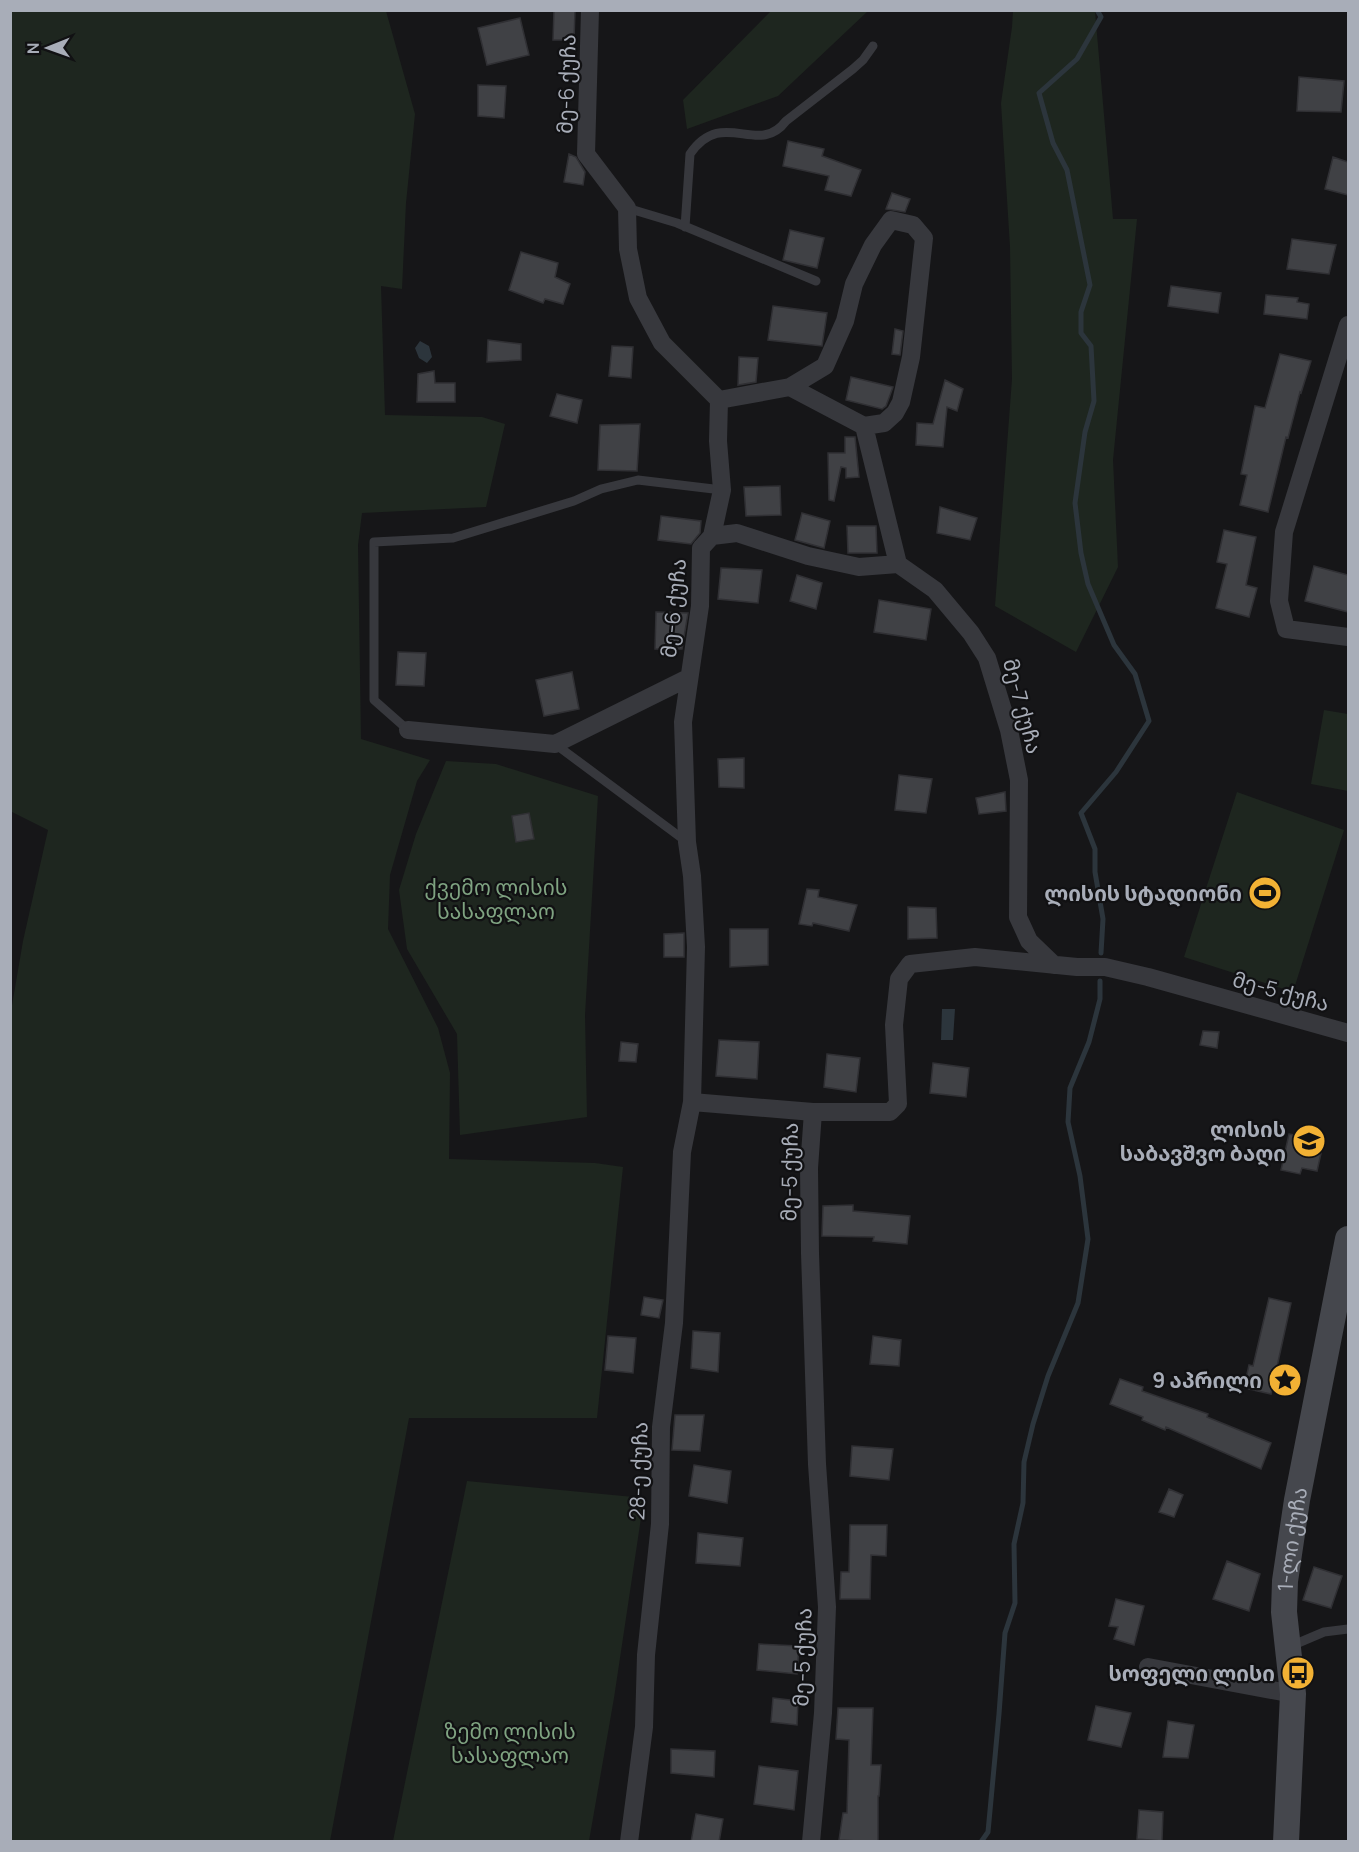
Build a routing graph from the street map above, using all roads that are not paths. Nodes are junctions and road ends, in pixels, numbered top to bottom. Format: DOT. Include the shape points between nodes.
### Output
graph roads {
  1 [pos="590,10"];
  2 [pos="873,46"];
  3 [pos="627,208"];
  4 [pos="685,227"];
  5 [pos="816,281"];
  6 [pos="1348,325"];
  7 [pos="790,387"];
  8 [pos="719,400"];
  9 [pos="864,426"];
  10 [pos="722,490"];
  11 [pos="712,536"];
  12 [pos="898,564"];
  13 [pos="1348,637"];
  14 [pos="688,678"];
  15 [pos="408,729"];
  16 [pos="555,744"];
  17 [pos="687,842"];
  18 [pos="1054,965"];
  19 [pos="1348,1033"];
  20 [pos="692,1102"];
  21 [pos="813,1112"];
  22 [pos="1348,1239"];
  23 [pos="1348,1629"];
  24 [pos="1288,1648"];
  25 [pos="1148,1667"];
  26 [pos="1293,1694"];
  27 [pos="629,1842"];
  28 [pos="811,1842"];
  29 [pos="1286,1842"];
  1 -- 3 [label="street, მე-6 ქუჩა" via="586,154"];
  2 -- 4 [label="lane" via="853,69 779,130 762,136 729,131 714,134 696,145 690,154"];
  3 -- 4 [label="lane"];
  3 -- 8 [label="street" via="628,249 638,298 662,343"];
  4 -- 5 [label="lane"];
  6 -- 13 [label="street" via="1284,532 1279,601 1286,629"];
  7 -- 8 [label="street"];
  7 -- 9 [label="street"];
  7 -- 9 [label="street" via="825,366 845,321 854,284 873,245 891,220 913,225 924,238 911,357 901,402 884,423"];
  8 -- 10 [label="street, მე-6 ქუჩა"];
  9 -- 12 [label="street"];
  10 -- 11 [label="street, მე-6 ქუჩა"];
  10 -- 15 [label="lane" via="638,480 453,538 374,542 374,700"];
  11 -- 12 [label="street" via="737,533 808,556 860,567"];
  11 -- 14 [label="street, მე-6 ქუჩა" via="701,548 700,606"];
  12 -- 18 [label="street, მე-7 ქუჩა" via="935,590 987,658 1009,730 1019,780 1018,917 1029,941"];
  14 -- 16 [label="street"];
  14 -- 17 [label="street, მე-6 ქუჩა" via="683,722"];
  15 -- 16 [label="street"];
  16 -- 17 [label="lane"];
  17 -- 20 [label="street, მე-6 ქუჩა" via="696,947"];
  18 -- 19 [label="street, მე-5 ქუჩა" via="1105,968 1148,977"];
  18 -- 21 [label="street, მე-5 ქუჩა" via="975,957 910,964 898,979 894,1024 898,1104 890,1112"];
  20 -- 21 [label="street"];
  20 -- 27 [label="street, 28-ე ქუჩა" via="682,1152 674,1323 661,1427 660,1524 646,1655 644,1727"];
  21 -- 28 [label="street, მე-5 ქუჩა" via="810,1253 826,1607 823,1713"];
  22 -- 24 [label="main road, 1-ლი ქუჩა" via="1285,1581"];
  23 -- 24 [label="lane" via="1324,1632"];
  24 -- 26 [label="main road, 1-ლი ქუჩა"];
  25 -- 26 [label="street"];
  26 -- 29 [label="main road, 1-ლი ქუჩა"];
}
